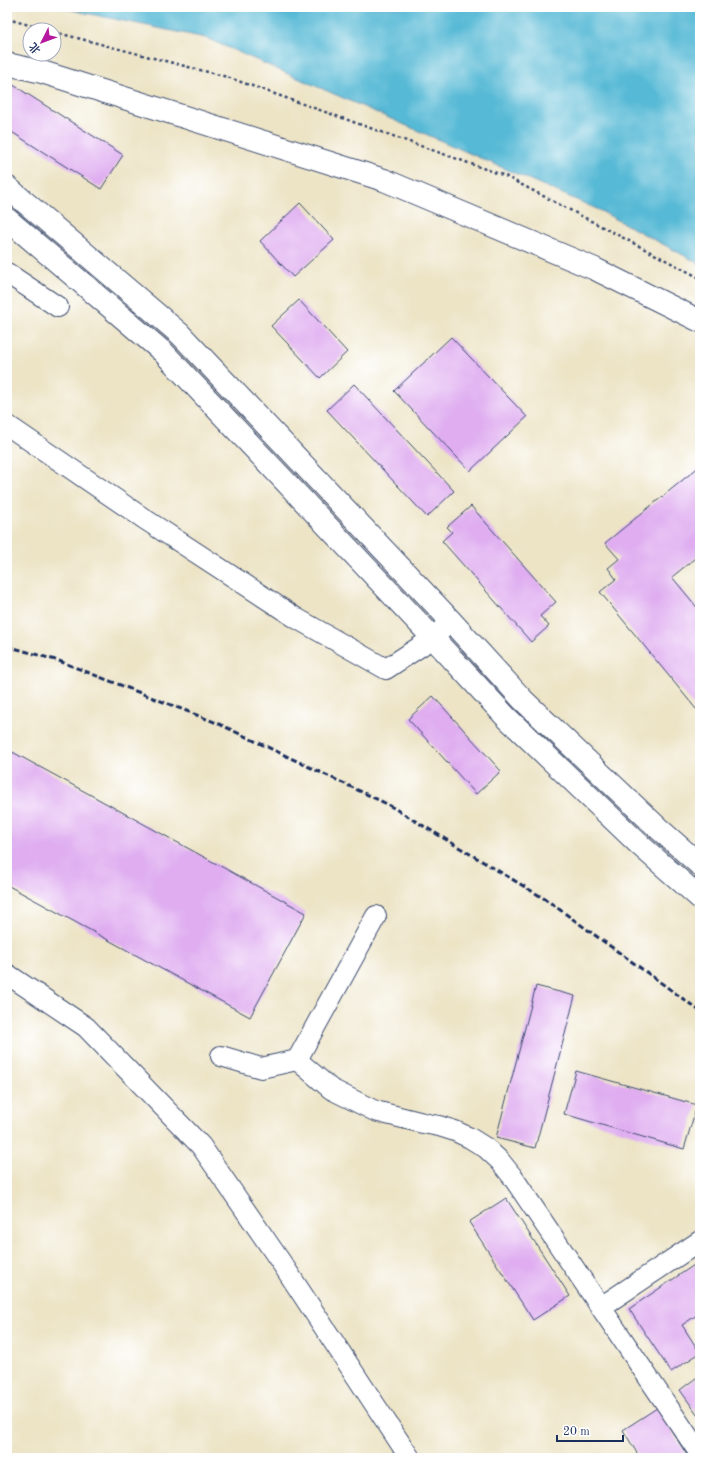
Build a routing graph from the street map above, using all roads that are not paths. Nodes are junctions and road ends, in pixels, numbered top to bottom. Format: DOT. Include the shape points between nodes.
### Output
graph roads {
  1 [pos="7,64"];
  2 [pos="7,187"];
  3 [pos="7,219"];
  4 [pos="7,273"];
  5 [pos="58,307"];
  6 [pos="700,321"];
  7 [pos="7,425"];
  8 [pos="451,620"];
  9 [pos="434,638"];
  10 [pos="700,865"];
  11 [pos="700,898"];
  12 [pos="376,916"];
  13 [pos="7,974"];
  14 [pos="221,1056"];
  15 [pos="297,1060"];
  16 [pos="700,1242"];
  17 [pos="601,1307"];
  18 [pos="700,1454"];
  19 [pos="410,1458"];
  1 -- 6 [label="main road" via="42,72 384,180 595,269"];
  2 -- 8 [label="main road" via="180,334"];
  3 -- 9 [label="main road" via="163,352"];
  4 -- 5 [label="street"];
  7 -- 9 [label="street" via="296,618 386,669"];
  8 -- 9 [label="street"];
  8 -- 10 [label="main road" via="523,700"];
  9 -- 11 [label="main road" via="506,717 641,846"];
  12 -- 15 [label="street"];
  13 -- 19 [label="street" via="86,1027 201,1146"];
  14 -- 15 [label="street" via="261,1068"];
  15 -- 17 [label="street" via="331,1089 375,1111 455,1131 486,1148 512,1176"];
  16 -- 17 [label="street"];
  17 -- 18 [label="street"];
}
